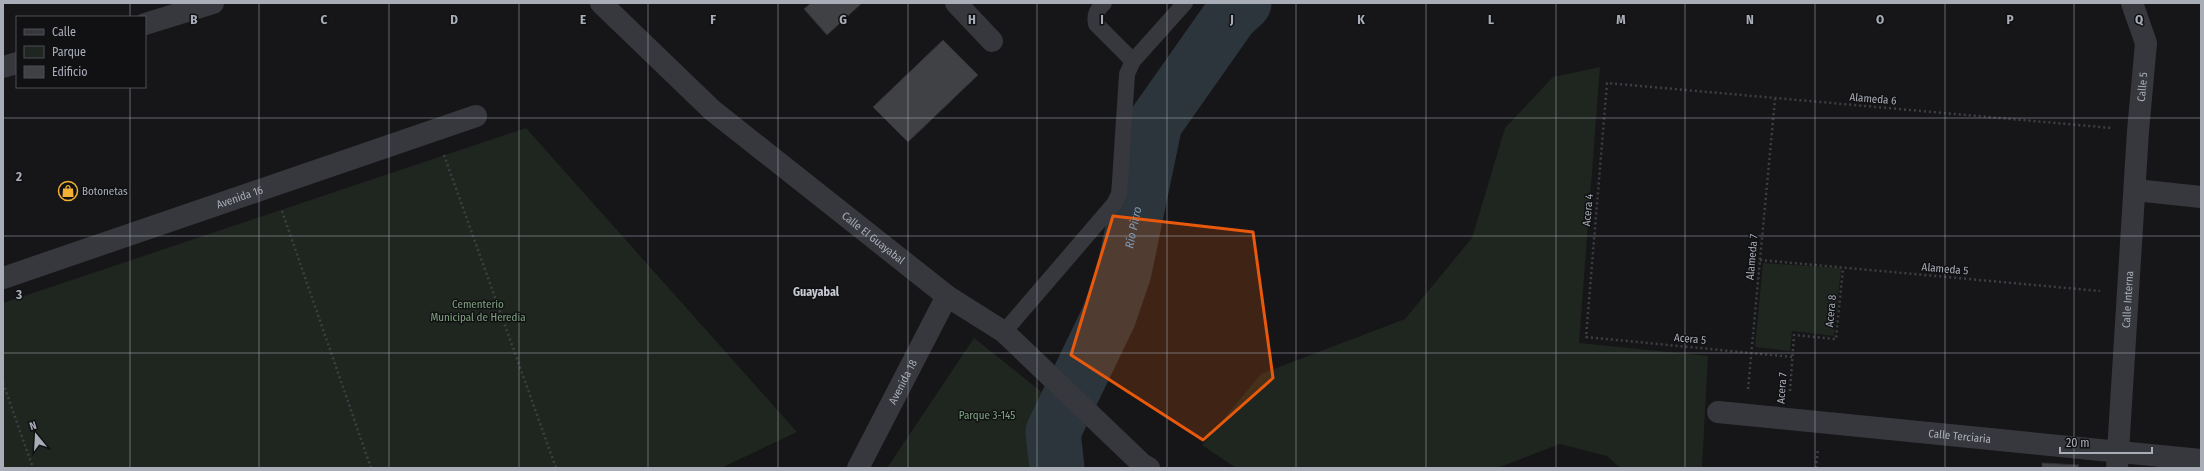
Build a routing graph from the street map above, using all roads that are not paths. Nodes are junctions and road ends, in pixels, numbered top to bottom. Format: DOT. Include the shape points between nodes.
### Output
graph roads {
  1 [pos="213,3"];
  2 [pos="602,3"];
  3 [pos="956,3"];
  4 [pos="1104,3"];
  5 [pos="1185,3"];
  6 [pos="2132,3"];
  7 [pos="146,24"];
  8 [pos="992,41"];
  9 [pos="1133,61"];
  10 [pos="16,63"];
  11 [pos="3,67"];
  12 [pos="476,116"];
  13 [pos="2138,130"];
  14 [pos="2135,190"];
  15 [pos="2201,197"];
  16 [pos="3,278"];
  17 [pos="947,296"];
  18 [pos="1004,332"];
  19 [pos="1718,412"];
  20 [pos="2201,460"];
  21 [pos="2118,461"];
  22 [pos="858,468"];
  23 [pos="1149,468"];
  1 -- 7 [label="street"];
  2 -- 17 [label="street, Calle El Guayabal" via="712,110"];
  3 -- 8 [label="street"];
  4 -- 9 [label="lane" via="1094,16 1096,24"];
  5 -- 9 [label="lane"];
  6 -- 13 [label="street, Calle 5" via="2146,43"];
  9 -- 18 [label="lane" via="1127,74 1119,194 1114,204"];
  10 -- 11 [label="street"];
  12 -- 16 [label="street, Avenida 16"];
  13 -- 14 [label="street, Calle Interna"];
  14 -- 15 [label="street"];
  14 -- 21 [label="street, Calle Interna"];
  17 -- 18 [label="street, Calle El Guayabal"];
  17 -- 22 [label="street, Avenida 18"];
  18 -- 23 [label="street, Calle El Guayabal"];
  19 -- 21 [label="street, Calle Terciaria"];
  20 -- 21 [label="street, Calle Terciaria"];
}
